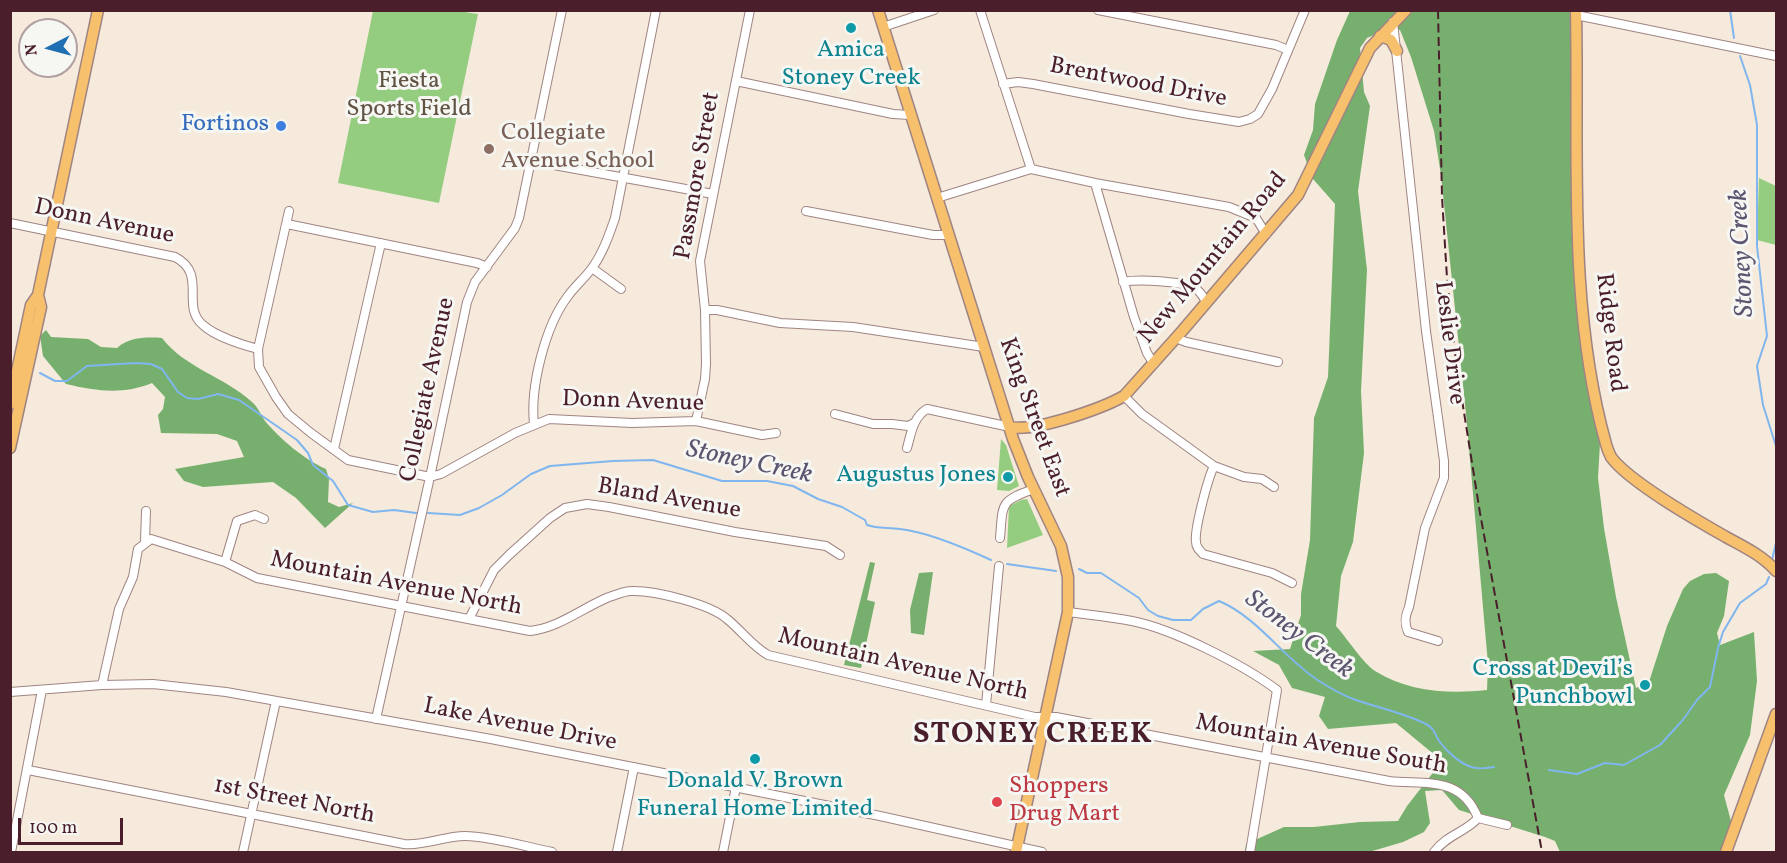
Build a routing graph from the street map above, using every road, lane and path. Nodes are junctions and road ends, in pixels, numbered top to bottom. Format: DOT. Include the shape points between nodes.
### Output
graph roads {
  1 [pos="98,10"];
  2 [pos="562,10"];
  3 [pos="656,10"];
  4 [pos="750,10"];
  5 [pos="878,10"];
  6 [pos="934,10"];
  7 [pos="980,10"];
  8 [pos="1098,10"];
  9 [pos="1305,10"];
  10 [pos="1407,10"];
  11 [pos="1576,13"];
  12 [pos="1393,22"];
  13 [pos="883,27"];
  14 [pos="1380,36"];
  15 [pos="1288,50"];
  16 [pos="1397,51"];
  17 [pos="1776,56"];
  18 [pos="736,81"];
  19 [pos="1003,84"];
  20 [pos="910,115"];
  21 [pos="532,161"];
  22 [pos="1030,170"];
  23 [pos="623,178"];
  24 [pos="1095,183"];
  25 [pos="713,194"];
  26 [pos="937,198"];
  27 [pos="289,211"];
  28 [pos="806,211"];
  29 [pos="10,223"];
  30 [pos="287,224"];
  31 [pos="51,232"];
  32 [pos="1266,234"];
  33 [pos="949,235"];
  34 [pos="381,243"];
  35 [pos="487,267"];
  36 [pos="592,267"];
  37 [pos="1123,282"];
  38 [pos="621,290"];
  39 [pos="38,295"];
  40 [pos="1207,303"];
  41 [pos="705,310"];
  42 [pos="1176,338"];
  43 [pos="984,347"];
  44 [pos="258,349"];
  45 [pos="1278,362"];
  46 [pos="1154,364"];
  47 [pos="1124,396"];
  48 [pos="10,404"];
  49 [pos="835,414"];
  50 [pos="696,421"];
  51 [pos="914,423"];
  52 [pos="534,424"];
  53 [pos="1010,427"];
  54 [pos="776,434"];
  55 [pos="10,448"];
  56 [pos="906,448"];
  57 [pos="334,449"];
  58 [pos="1214,466"];
  59 [pos="430,477"];
  60 [pos="1274,487"];
  61 [pos="1034,489"];
  62 [pos="146,511"];
  63 [pos="264,519"];
  64 [pos="1000,538"];
  65 [pos="145,542"];
  66 [pos="840,555"];
  67 [pos="225,562"];
  68 [pos="999,566"];
  69 [pos="1776,571"];
  70 [pos="1292,583"];
  71 [pos="401,606"];
  72 [pos="1068,612"];
  73 [pos="469,619"];
  74 [pos="1438,641"];
  75 [pos="102,684"];
  76 [pos="42,690"];
  77 [pos="10,692"];
  78 [pos="276,701"];
  79 [pos="986,705"];
  80 [pos="1776,714"];
  81 [pos="1045,718"];
  82 [pos="376,719"];
  83 [pos="1266,758"];
  84 [pos="633,767"];
  85 [pos="28,770"];
  86 [pos="736,787"];
  87 [pos="252,814"];
  88 [pos="1478,818"];
  89 [pos="1507,825"];
  90 [pos="1016,849"];
  91 [pos="11,852"];
  92 [pos="16,852"];
  93 [pos="243,852"];
  94 [pos="552,852"];
  95 [pos="617,852"];
  96 [pos="723,852"];
  97 [pos="1042,852"];
  98 [pos="1250,852"];
  99 [pos="1434,852"];
  100 [pos="1726,852"];
  1 -- 31 [label="main road"];
  2 -- 21 [label="street, Collegiate Avenue"];
  3 -- 23 [label="street"];
  4 -- 18 [label="street, Passmore Street"];
  5 -- 13 [label="main road, King Street East"];
  6 -- 13 [label="street"];
  7 -- 19 [label="street"];
  8 -- 15 [label="street"];
  9 -- 15 [label="street, Brentwood Drive"];
  10 -- 12 [label="main road, New Mountain Road"];
  11 -- 17 [label="street"];
  11 -- 69 [label="main road, Ridge Road" via="1578,255 1587,354 1606,444 1611,456 1637,480 1757,554"];
  12 -- 14 [label="main road, New Mountain Road"];
  12 -- 16 [label="street, Leslie Drive"];
  13 -- 20 [label="main road, King Street East"];
  14 -- 16 [label="main road" via="1391,40"];
  14 -- 32 [label="main road, New Mountain Road" via="1370,48 1298,195"];
  15 -- 19 [label="street, Brentwood Drive" via="1258,114 1239,122 1033,84"];
  16 -- 74 [label="street, Leslie Drive" via="1426,331 1444,460 1444,478 1425,528 1405,625 1408,632"];
  18 -- 20 [label="street"];
  18 -- 25 [label="street, Passmore Street"];
  19 -- 22 [label="street"];
  20 -- 26 [label="main road, King Street East"];
  21 -- 23 [label="street"];
  21 -- 35 [label="street, Collegiate Avenue" via="515,228"];
  22 -- 24 [label="street"];
  22 -- 26 [label="street"];
  23 -- 25 [label="street"];
  23 -- 36 [label="street" via="609,238"];
  24 -- 32 [label="street" via="1238,210 1256,218"];
  24 -- 37 [label="street"];
  25 -- 41 [label="street, Passmore Street" via="700,261"];
  26 -- 33 [label="main road, King Street East"];
  27 -- 30 [label="street"];
  28 -- 33 [label="street"];
  29 -- 31 [label="street, Donn Avenue"];
  30 -- 34 [label="street"];
  30 -- 44 [label="street"];
  31 -- 39 [label="main road"];
  31 -- 44 [label="street, Donn Avenue" via="184,261 192,274 193,304 202,325"];
  32 -- 40 [label="main road, New Mountain Road"];
  33 -- 43 [label="main road, King Street East"];
  34 -- 35 [label="street"];
  34 -- 57 [label="street"];
  35 -- 59 [label="street, Collegiate Avenue" via="466,302"];
  36 -- 38 [label="street"];
  36 -- 52 [label="street" via="554,320 537,381 532,408"];
  37 -- 40 [label="street" via="1187,286 1196,289"];
  37 -- 46 [label="street"];
  39 -- 48 [label="main road" via="31,305"];
  39 -- 55 [label="main road" via="41,307"];
  40 -- 42 [label="main road, New Mountain Road"];
  41 -- 43 [label="street" via="780,323 853,327"];
  41 -- 50 [label="street, Passmore Street" via="705,379"];
  42 -- 45 [label="street"];
  42 -- 46 [label="main road, New Mountain Road"];
  43 -- 53 [label="main road, King Street East"];
  44 -- 57 [label="street" via="259,367 288,414"];
  46 -- 47 [label="main road, New Mountain Road"];
  47 -- 53 [label="main road, New Mountain Road" via="1043,424"];
  47 -- 58 [label="street" via="1142,414"];
  49 -- 51 [label="street" via="873,424"];
  50 -- 52 [label="street, Donn Avenue" via="549,419"];
  50 -- 54 [label="street, Donn Avenue" via="762,435"];
  51 -- 53 [label="street" via="927,409"];
  51 -- 56 [label="street"];
  52 -- 59 [label="street, Donn Avenue"];
  53 -- 61 [label="main road, King Street East"];
  57 -- 59 [label="street" via="361,464"];
  58 -- 60 [label="street" via="1262,479"];
  58 -- 70 [label="street" via="1195,540 1197,548 1203,554 1254,567"];
  59 -- 71 [label="street, Collegiate Avenue"];
  61 -- 64 [label="street" via="1006,502"];
  61 -- 72 [label="main road, King Street East" via="1060,546 1068,577"];
  62 -- 65 [label="street"];
  63 -- 67 [label="street" via="255,515 237,521"];
  65 -- 67 [label="street, Mountain Avenue North" via="151,539"];
  65 -- 75 [label="street" via="138,549 133,577 119,609"];
  66 -- 73 [label="street, Bland Avenue" via="826,546 587,504 565,508 509,555 494,570"];
  67 -- 71 [label="street, Mountain Avenue North" via="257,579"];
  68 -- 79 [label="street"];
  71 -- 73 [label="street, Mountain Avenue North"];
  71 -- 82 [label="street, Collegiate Avenue"];
  72 -- 81 [label="main road, King Street East"];
  72 -- 83 [label="street" via="1134,621 1159,629 1218,656 1277,690"];
  73 -- 79 [label="street, Mountain Avenue North" via="543,630 609,597 642,592 714,610 768,655"];
  75 -- 76 [label="street, Lake Avenue Drive"];
  75 -- 78 [label="street, Lake Avenue Drive" via="153,684"];
  76 -- 77 [label="street, Lake Avenue Drive"];
  76 -- 85 [label="street"];
  78 -- 82 [label="street, Lake Avenue Drive"];
  78 -- 87 [label="street"];
  79 -- 81 [label="street, Mountain Avenue North"];
  80 -- 100 [label="main road"];
  81 -- 83 [label="street, Mountain Avenue South"];
  81 -- 90 [label="main road, King Street East"];
  82 -- 84 [label="street, Lake Avenue Drive"];
  83 -- 88 [label="street, Mountain Avenue South" via="1389,781 1448,785 1474,807"];
  83 -- 98 [label="street"];
  84 -- 86 [label="street, Lake Avenue Drive"];
  84 -- 95 [label="street"];
  85 -- 87 [label="street, 1st Street North"];
  85 -- 91 [label="street"];
  86 -- 90 [label="street, Lake Avenue Drive"];
  86 -- 96 [label="street"];
  87 -- 93 [label="street"];
  87 -- 94 [label="street, 1st Street North" via="404,844 466,836"];
  88 -- 89 [label="street"];
  88 -- 99 [label="street"];
  90 -- 97 [label="street, Lake Avenue Drive"];
  91 -- 92 [label="street"];
}
